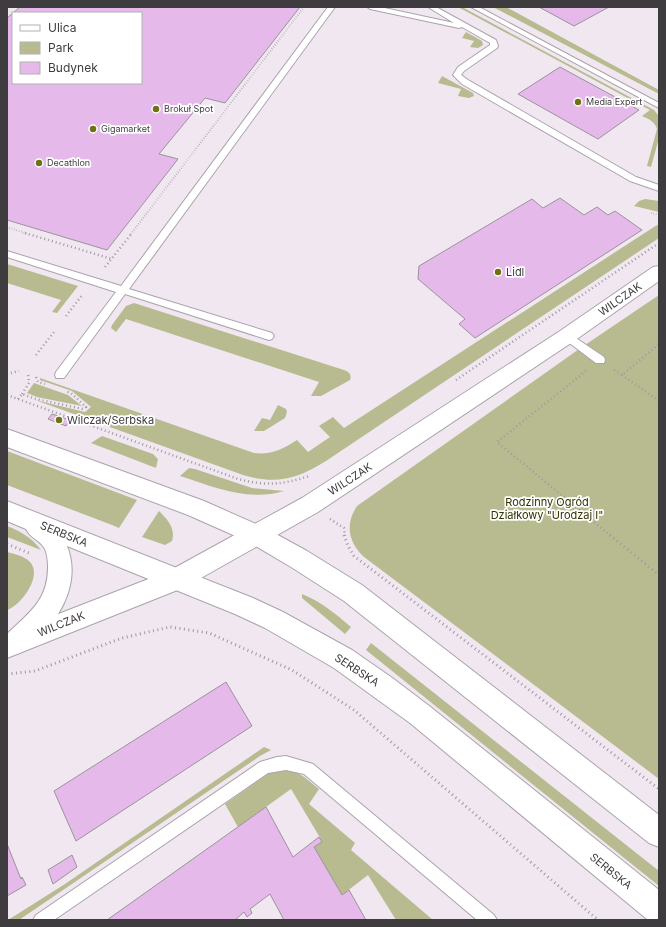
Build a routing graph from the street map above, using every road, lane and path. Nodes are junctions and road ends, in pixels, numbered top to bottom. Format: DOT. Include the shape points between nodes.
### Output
graph roads {
  1 [pos="304,7"];
  2 [pos="332,7"];
  3 [pos="370,7"];
  4 [pos="431,7"];
  5 [pos="474,7"];
  6 [pos="471,29"];
  7 [pos="659,106"];
  8 [pos="659,188"];
  9 [pos="650,213"];
  10 [pos="659,215"];
  11 [pos="7,227"];
  12 [pos="659,243"];
  13 [pos="7,254"];
  14 [pos="659,272"];
  15 [pos="87,289"];
  16 [pos="123,291"];
  17 [pos="66,316"];
  18 [pos="54,332"];
  19 [pos="269,336"];
  20 [pos="567,336"];
  21 [pos="659,344"];
  22 [pos="36,355"];
  23 [pos="600,360"];
  24 [pos="19,371"];
  25 [pos="7,374"];
  26 [pos="28,374"];
  27 [pos="60,375"];
  28 [pos="622,375"];
  29 [pos="36,377"];
  30 [pos="450,385"];
  31 [pos="51,386"];
  32 [pos="64,391"];
  33 [pos="22,394"];
  34 [pos="7,395"];
  35 [pos="18,399"];
  36 [pos="659,401"];
  37 [pos="7,438"];
  38 [pos="311,476"];
  39 [pos="14,514"];
  40 [pos="344,528"];
  41 [pos="257,535"];
  42 [pos="7,544"];
  43 [pos="33,554"];
  44 [pos="659,575"];
  45 [pos="177,579"];
  46 [pos="12,644"];
  47 [pos="7,674"];
  48 [pos="659,789"];
  49 [pos="659,833"];
  50 [pos="659,909"];
  51 [pos="41,920"];
  52 [pos="490,920"];
  53 [pos="598,920"];
  1 -- 11 [label="path" via="112,258"];
  2 -- 16 [label="lane"];
  3 -- 6 [label="lane"];
  4 -- 6 [label="lane"];
  5 -- 7 [label="lane"];
  6 -- 8 [label="lane" via="493,42 494,46 461,69 457,75 461,79 633,179"];
  9 -- 10 [label="path"];
  12 -- 30 [label="path"];
  13 -- 16 [label="lane"];
  14 -- 20 [label="street, WILCZAK"];
  15 -- 17 [label="path"];
  16 -- 19 [label="lane"];
  16 -- 27 [label="lane"];
  18 -- 22 [label="path"];
  20 -- 23 [label="lane"];
  20 -- 41 [label="street, WILCZAK" via="310,505"];
  21 -- 28 [label="path"];
  23 -- 28 [label="path"];
  23 -- 44 [label="path" via="497,442"];
  24 -- 25 [label="path"];
  26 -- 33 [label="path" via="29,383"];
  28 -- 36 [label="path"];
  29 -- 31 [label="path" via="38,382"];
  32 -- 33 [label="path" via="71,393 86,407 83,410"];
  33 -- 35 [label="path"];
  34 -- 35 [label="path"];
  35 -- 38 [label="path" via="256,484 282,485"];
  37 -- 41 [label="street" via="196,508"];
  39 -- 45 [label="street, SERBSKA"];
  39 -- 46 [label="street, WILCZAK" via="49,534 57,548 60,563 56,594 48,610"];
  40 -- 48 [label="path" via="347,546 354,556"];
  41 -- 45 [label="street, WILCZAK"];
  41 -- 49 [label="street" via="353,594"];
  42 -- 43 [label="path"];
  45 -- 46 [label="street, WILCZAK"];
  45 -- 50 [label="street, SERBSKA" via="274,620 343,659 426,719"];
  47 -- 53 [label="path" via="35,671 122,638 170,627 209,633 292,670 354,710"];
  51 -- 52 [label="lane" via="265,767 279,762 294,763 308,770"];
}
